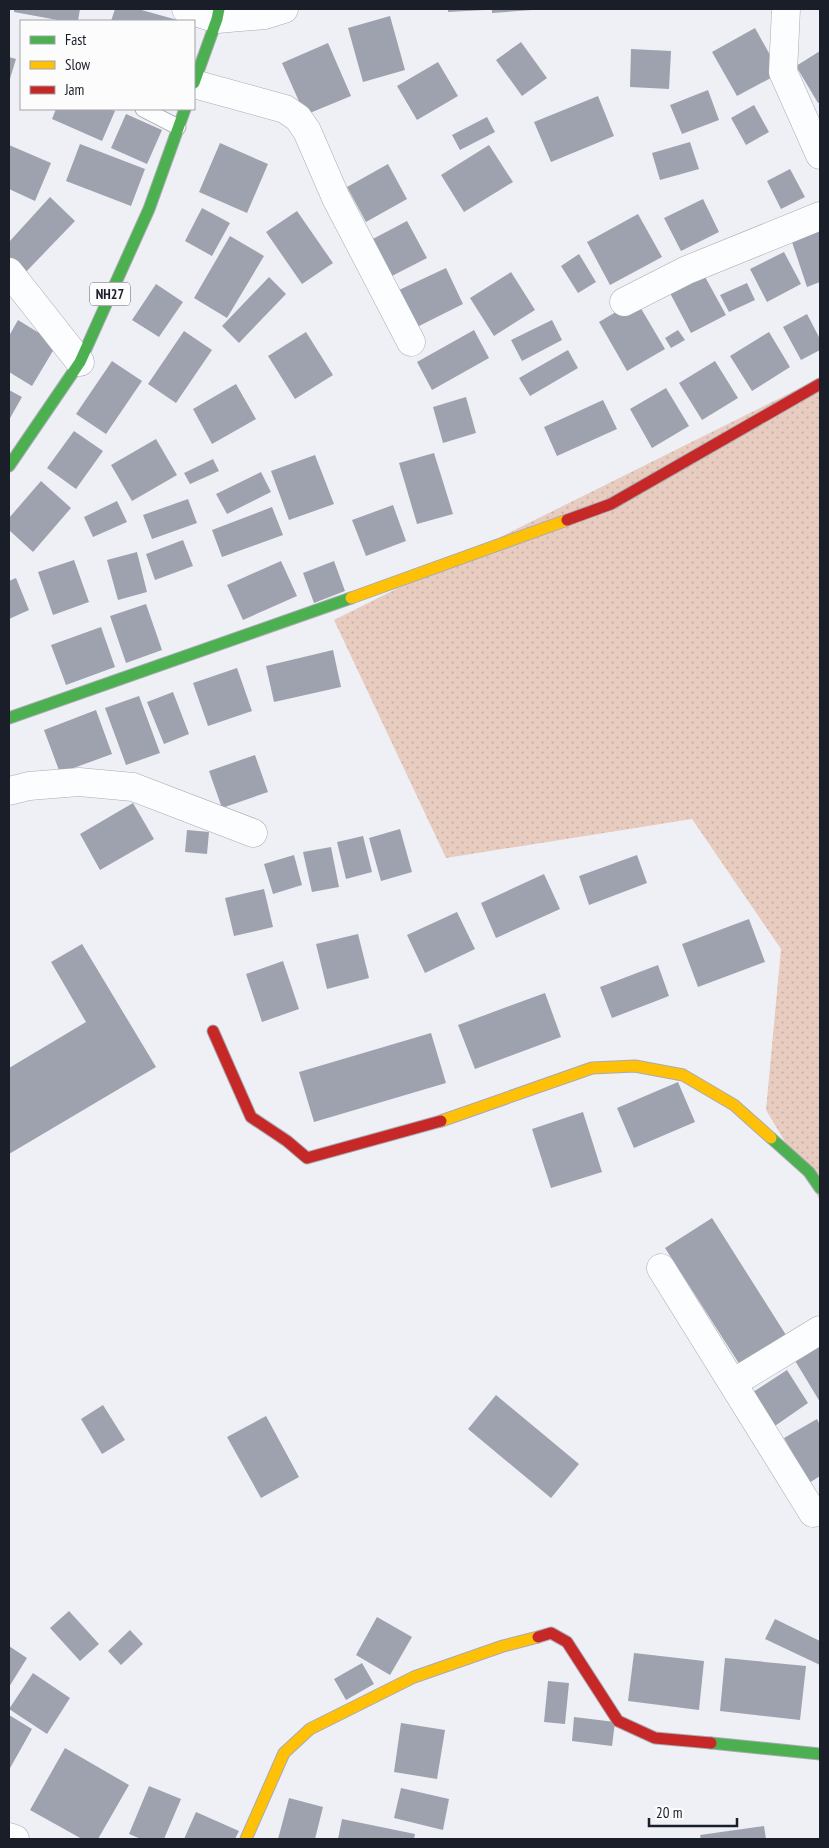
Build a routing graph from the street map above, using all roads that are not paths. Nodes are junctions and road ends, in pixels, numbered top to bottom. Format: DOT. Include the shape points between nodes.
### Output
graph roads {
  1 [pos="186,9"];
  2 [pos="284,9"];
  3 [pos="786,9"];
  4 [pos="218,14"];
  5 [pos="195,81"];
  6 [pos="195,84"];
  7 [pos="145,110"];
  8 [pos="185,110"];
  9 [pos="178,126"];
  10 [pos="820,156"];
  11 [pos="820,216"];
  12 [pos="9,272"];
  13 [pos="624,302"];
  14 [pos="411,342"];
  15 [pos="80,362"];
  16 [pos="820,384"];
  17 [pos="9,466"];
  18 [pos="9,718"];
  19 [pos="9,791"];
  20 [pos="253,833"];
  21 [pos="213,1031"];
  22 [pos="820,1188"];
  23 [pos="662,1268"];
  24 [pos="820,1330"];
  25 [pos="733,1383"];
  26 [pos="813,1513"];
  27 [pos="820,1754"];
  28 [pos="9,1837"];
  29 [pos="15,1839"];
  30 [pos="246,1839"];
  1 -- 4 [label="street"];
  2 -- 4 [label="street" via="265,15"];
  3 -- 10 [label="street" via="783,72"];
  4 -- 5 [label="main road"];
  6 -- 14 [label="street" via="285,109 298,118"];
  7 -- 9 [label="lane"];
  8 -- 9 [label="main road, NH27"];
  9 -- 15 [label="main road, NH27" via="149,208"];
  11 -- 13 [label="street" via="687,270"];
  12 -- 15 [label="street"];
  15 -- 17 [label="main road, NH27"];
  16 -- 18 [label="main road" via="611,504"];
  19 -- 20 [label="street" via="79,782 133,787"];
  21 -- 22 [label="main road" via="251,1117 307,1158 458,1116 592,1068 635,1066 683,1075 734,1105 809,1172"];
  23 -- 25 [label="street"];
  24 -- 25 [label="street"];
  25 -- 26 [label="street"];
  27 -- 30 [label="main road" via="655,1738 618,1721 568,1642 552,1633 414,1677 310,1729 284,1754"];
  28 -- 29 [label="street"];
}
